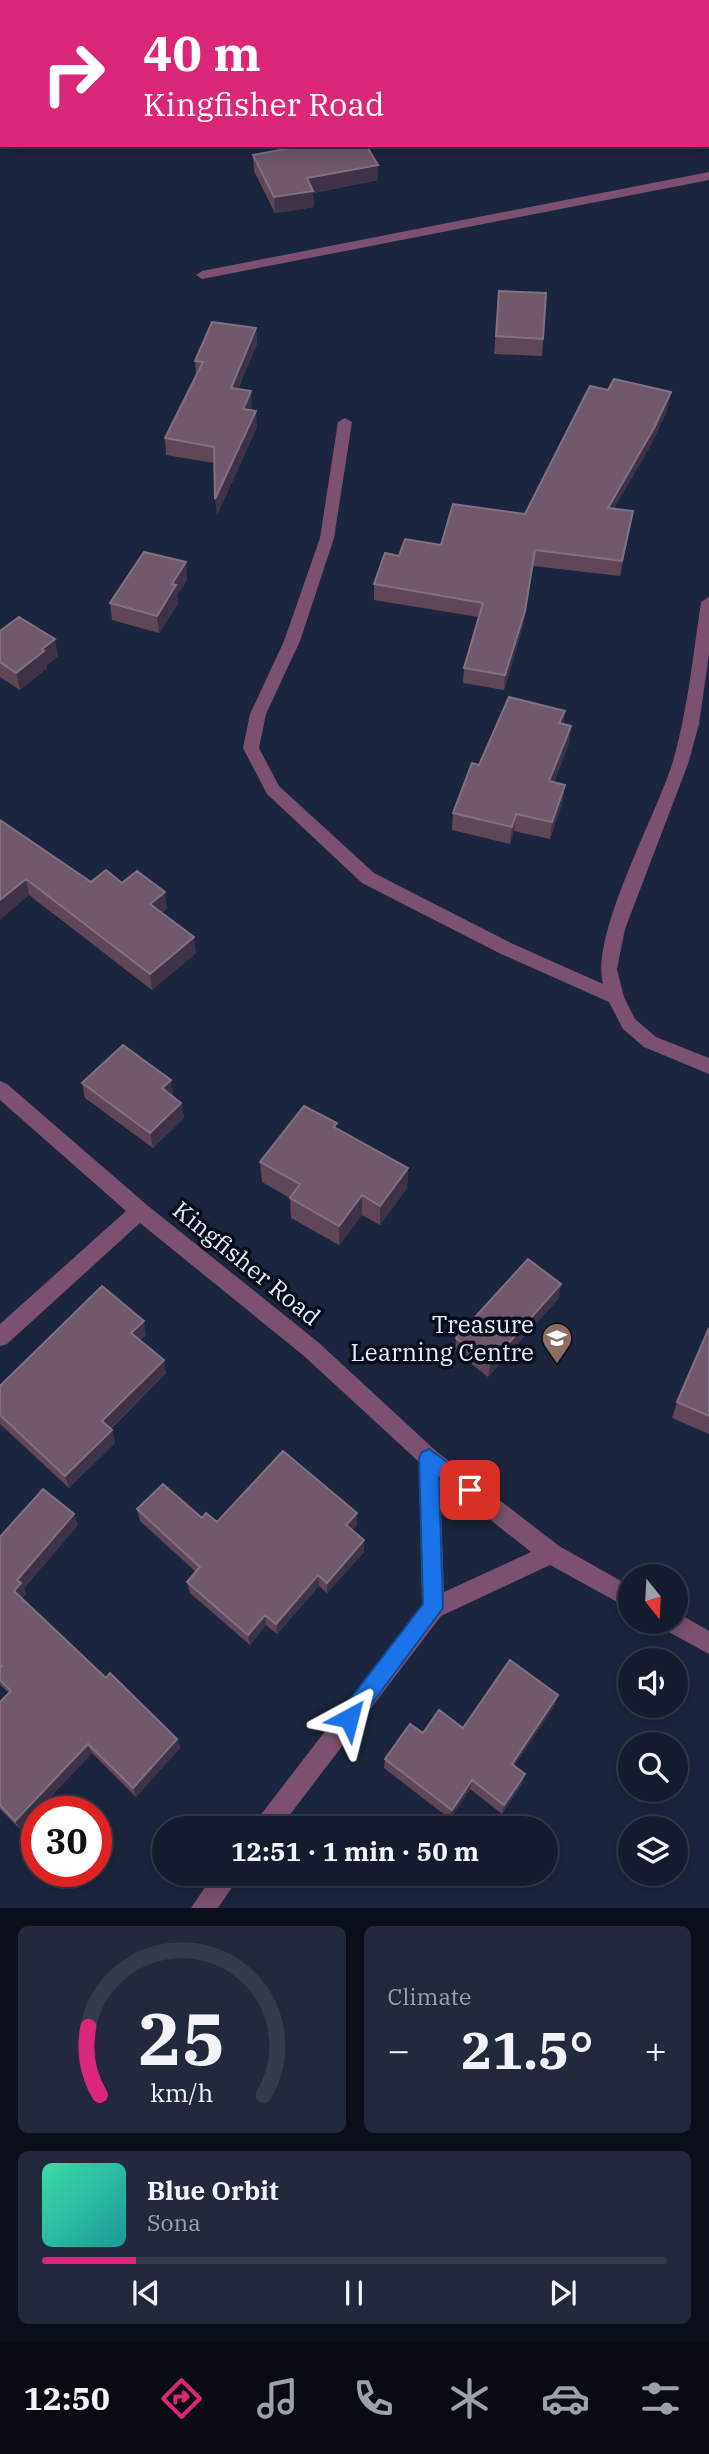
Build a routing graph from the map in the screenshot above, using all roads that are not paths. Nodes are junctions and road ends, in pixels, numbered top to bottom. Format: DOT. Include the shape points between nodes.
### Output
graph roads {
  1 [pos="709,176"];
  2 [pos="202,275"];
  3 [pos="345,422"];
  4 [pos="709,602"];
  5 [pos="615,997"];
  6 [pos="709,1066"];
  7 [pos="0,1089"];
  8 [pos="140,1211"];
  9 [pos="0,1337"];
  10 [pos="429,1458"];
  11 [pos="551,1553"];
  12 [pos="618,1591"];
  13 [pos="433,1608"];
  14 [pos="688,1631"];
  15 [pos="709,1643"];
  16 [pos="274,1816"];
  17 [pos="220,1886"];
  18 [pos="203,1908"];
  1 -- 2 [label="street"];
  3 -- 5 [label="street" via="327,538 292,641 258,714 251,748 273,790 368,878 505,948"];
  4 -- 5 [label="street" via="691,724 680,764 617,929 608,969"];
  5 -- 6 [label="street" via="629,1024 650,1042"];
  7 -- 8 [label="street, Kingfisher Road"];
  8 -- 9 [label="street"];
  8 -- 10 [label="street, Kingfisher Road" via="311,1349"];
  10 -- 11 [label="street, Kingfisher Road"];
  10 -- 13 [label="street"];
  11 -- 12 [label="street, Kingfisher Road"];
  11 -- 13 [label="street"];
  13 -- 16 [label="street"];
  14 -- 15 [label="street"];
  17 -- 18 [label="street"];
}
